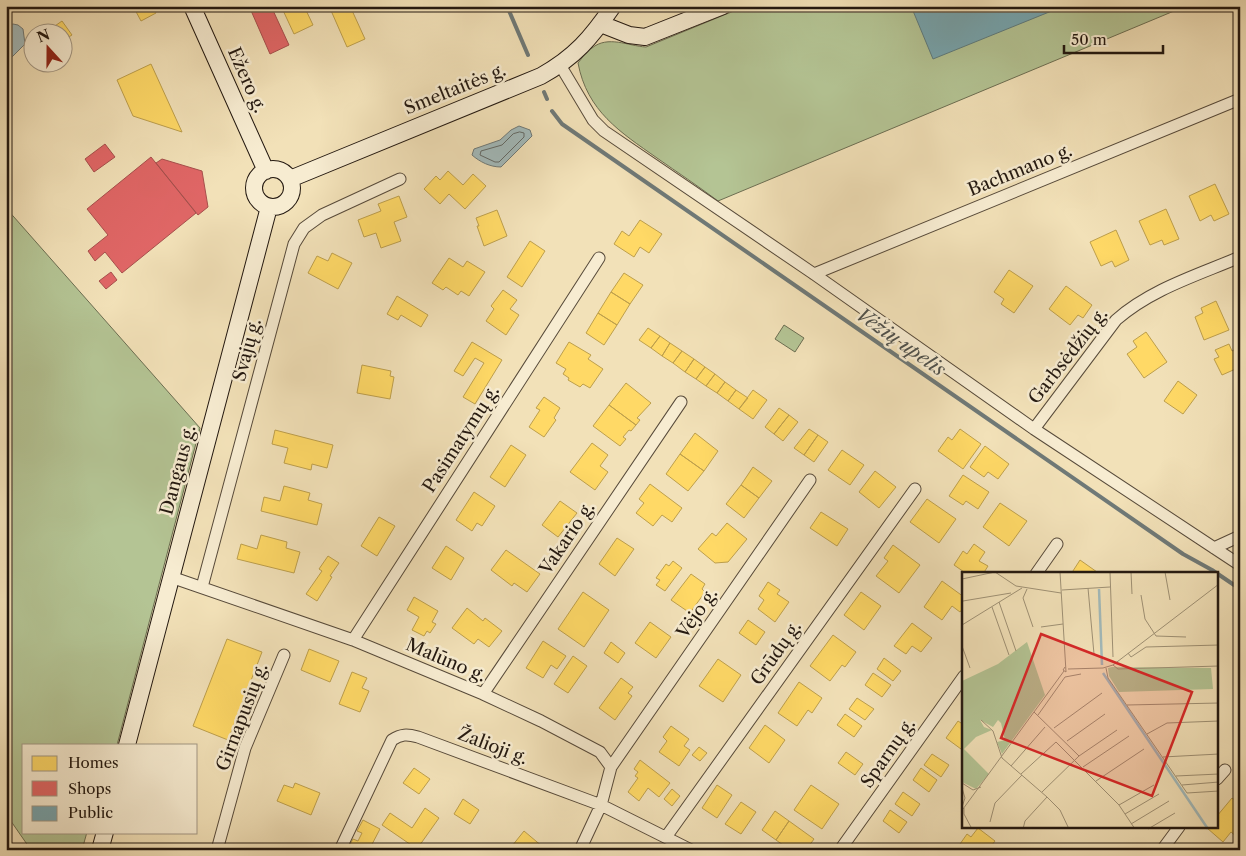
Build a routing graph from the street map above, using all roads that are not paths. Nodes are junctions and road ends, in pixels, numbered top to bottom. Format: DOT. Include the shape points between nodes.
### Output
graph roads {
  1 [pos="192,6"];
  2 [pos="613,6"];
  3 [pos="723,6"];
  4 [pos="601,24"];
  5 [pos="560,65"];
  6 [pos="1240,99"];
  7 [pos="266,171"];
  8 [pos="290,179"];
  9 [pos="400,179"];
  10 [pos="269,207"];
  11 [pos="1240,257"];
  12 [pos="599,258"];
  13 [pos="814,274"];
  14 [pos="681,402"];
  15 [pos="1034,429"];
  16 [pos="810,480"];
  17 [pos="914,489"];
  18 [pos="1240,536"];
  19 [pos="1057,544"];
  20 [pos="1214,548"];
  21 [pos="1240,565"];
  22 [pos="1037,572"];
  23 [pos="171,577"];
  24 [pos="202,587"];
  25 [pos="353,640"];
  26 [pos="284,655"];
  27 [pos="962,679"];
  28 [pos="483,694"];
  29 [pos="127,744"];
  30 [pos="611,767"];
  31 [pos="601,805"];
  32 [pos="1178,828"];
  33 [pos="104,834"];
  34 [pos="666,837"];
  35 [pos="100,850"];
  36 [pos="216,850"];
  37 [pos="340,850"];
  38 [pos="580,850"];
  39 [pos="691,850"];
  40 [pos="840,850"];
  41 [pos="1162,850"];
  1 -- 7 [label="main road, Ežero g."];
  2 -- 4 [label="main road, Smeltaitės g."];
  3 -- 4 [label="main road" via="645,37 629,35"];
  4 -- 5 [label="main road, Smeltaitės g."];
  5 -- 8 [label="main road, Smeltaitės g." via="541,76"];
  5 -- 13 [label="street" via="592,120 604,131"];
  6 -- 13 [label="street, Bachmano g."];
  7 -- 8 [label="main road" via="279,170"];
  7 -- 10 [label="main road" via="254,186 258,199"];
  8 -- 10 [label="main road" via="292,193 288,199 276,207"];
  9 -- 24 [label="street, Svajų g." via="322,215 304,228 294,244"];
  10 -- 23 [label="main road, Dangaus g."];
  11 -- 15 [label="street, Garbsėdžių g." via="1148,296 1130,307 1116,320"];
  12 -- 25 [label="street, Pasimatymų g."];
  13 -- 15 [label="street"];
  14 -- 28 [label="street, Vakario g."];
  15 -- 20 [label="street"];
  16 -- 30 [label="street, Vėjo g."];
  17 -- 34 [label="street, Grūdų g."];
  18 -- 20 [label="street"];
  19 -- 22 [label="street"];
  20 -- 21 [label="street"];
  23 -- 24 [label="street, Malūno g."];
  23 -- 29 [label="main road, Dangaus g."];
  24 -- 25 [label="street, Malūno g."];
  25 -- 28 [label="street, Malūno g."];
  26 -- 36 [label="street, Girnapusių g." via="245,748"];
  27 -- 40 [label="street, Sparnų g."];
  28 -- 30 [label="street, Malūno g." via="600,752"];
  30 -- 31 [label="street"];
  31 -- 34 [label="street, Žalioji g."];
  31 -- 37 [label="street, Žalioji g." via="418,736 399,735 392,740"];
  31 -- 38 [label="street"];
  32 -- 41 [label="street"];
  33 -- 35 [label="main road"];
  34 -- 39 [label="street, Žalioji g."];
}
